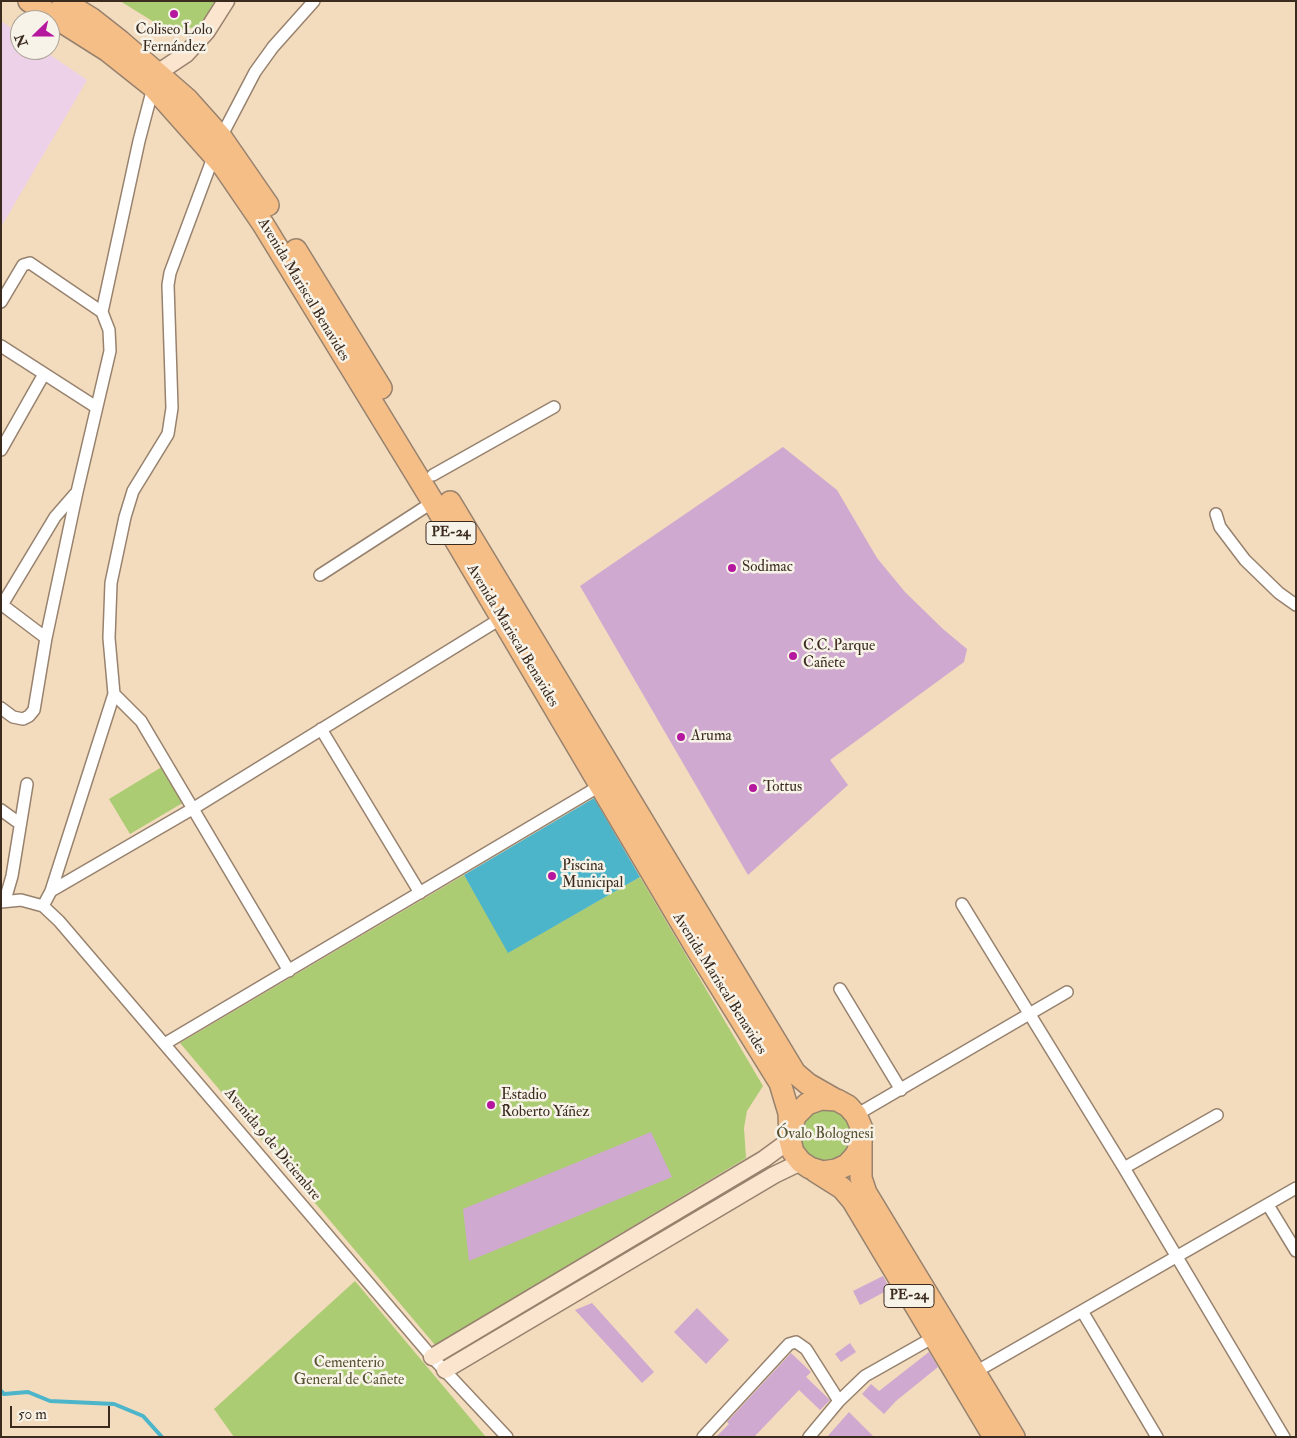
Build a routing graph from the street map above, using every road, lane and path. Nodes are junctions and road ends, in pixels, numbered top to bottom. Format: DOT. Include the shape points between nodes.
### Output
graph roads {
  1 [pos="29,1"];
  2 [pos="63,1"];
  3 [pos="226,1"];
  4 [pos="314,1"];
  5 [pos="156,80"];
  6 [pos="217,146"];
  7 [pos="1,302"];
  8 [pos="102,312"];
  9 [pos="1,346"];
  10 [pos="44,374"];
  11 [pos="96,407"];
  12 [pos="554,407"];
  13 [pos="1,450"];
  14 [pos="433,475"];
  15 [pos="77,492"];
  16 [pos="433,502"];
  17 [pos="1216,514"];
  18 [pos="320,575"];
  19 [pos="2,604"];
  20 [pos="1296,605"];
  21 [pos="508,614"];
  22 [pos="46,638"];
  23 [pos="114,694"];
  24 [pos="1,708"];
  25 [pos="321,729"];
  26 [pos="608,781"];
  27 [pos="27,784"];
  28 [pos="194,808"];
  29 [pos="1,810"];
  30 [pos="19,823"];
  31 [pos="12,876"];
  32 [pos="1,882"];
  33 [pos="51,891"];
  34 [pos="420,893"];
  35 [pos="3,901"];
  36 [pos="962,904"];
  37 [pos="43,906"];
  38 [pos="288,971"];
  39 [pos="840,989"];
  40 [pos="1066,992"];
  41 [pos="1028,1016"];
  42 [pos="166,1043"];
  43 [pos="901,1090"];
  44 [pos="837,1100"];
  45 [pos="1217,1115"];
  46 [pos="856,1116"];
  47 [pos="790,1135"];
  48 [pos="861,1143"];
  49 [pos="806,1165"];
  50 [pos="1124,1168"];
  51 [pos="1296,1188"];
  52 [pos="1268,1205"];
  53 [pos="1296,1251"];
  54 [pos="1177,1257"];
  55 [pos="1082,1311"];
  56 [pos="934,1337"];
  57 [pos="432,1357"];
  58 [pos="445,1370"];
  59 [pos="968,1377"];
  60 [pos="839,1401"];
  61 [pos="507,1437"];
  62 [pos="703,1437"];
  63 [pos="808,1437"];
  64 [pos="994,1437"];
  65 [pos="1014,1437"];
  66 [pos="1157,1437"];
  67 [pos="1284,1437"];
  1 -- 5 [label="highway, Avenida Mariscal Benavides / PE-24"];
  2 -- 5 [label="highway, Avenida Mariscal Benavides / PE-24" via="92,19"];
  3 -- 5 [label="street" via="207,31"];
  4 -- 6 [label="street" via="255,72"];
  5 -- 6 [label="highway, Avenida Mariscal Benavides / PE-24"];
  5 -- 8 [label="street"];
  6 -- 14 [label="highway, Avenida Mariscal Benavides / PE-24" via="277,218"];
  6 -- 16 [label="highway, Avenida Mariscal Benavides / PE-24"];
  6 -- 23 [label="street" via="170,273 172,408 168,434 133,491 125,517 112,583 109,638"];
  7 -- 8 [label="street" via="23,265 30,263"];
  8 -- 11 [label="street" via="110,330 110,351"];
  9 -- 10 [label="street"];
  10 -- 11 [label="street"];
  10 -- 13 [label="street"];
  11 -- 15 [label="street"];
  12 -- 14 [label="street"];
  14 -- 21 [label="highway, Avenida Mariscal Benavides / PE-24"];
  15 -- 19 [label="street" via="55,517"];
  15 -- 22 [label="street"];
  16 -- 18 [label="street"];
  16 -- 21 [label="highway, Avenida Mariscal Benavides / PE-24"];
  17 -- 20 [label="street" via="1220,526 1245,560"];
  19 -- 22 [label="street"];
  21 -- 25 [label="street"];
  21 -- 26 [label="highway, Avenida Mariscal Benavides / PE-24"];
  22 -- 24 [label="street" via="34,710 24,719 13,717"];
  23 -- 28 [label="street" via="141,721"];
  23 -- 33 [label="street"];
  25 -- 28 [label="street"];
  25 -- 34 [label="street"];
  26 -- 34 [label="street"];
  26 -- 44 [label="highway, Avenida Mariscal Benavides / PE-24" via="795,1073"];
  26 -- 47 [label="highway, Avenida Mariscal Benavides / PE-24" via="695,946 780,1084 789,1113"];
  27 -- 30 [label="street"];
  28 -- 33 [label="street"];
  28 -- 38 [label="street"];
  29 -- 30 [label="street"];
  30 -- 31 [label="street"];
  31 -- 32 [label="street"];
  31 -- 35 [label="street"];
  33 -- 37 [label="street"];
  34 -- 38 [label="street"];
  35 -- 37 [label="street" via="21,900"];
  36 -- 41 [label="street"];
  37 -- 42 [label="street, Avenida 9 de Diciembre"];
  38 -- 42 [label="street"];
  39 -- 43 [label="street"];
  40 -- 41 [label="street"];
  41 -- 43 [label="street"];
  41 -- 50 [label="street"];
  42 -- 57 [label="street, Avenida 9 de Diciembre"];
  43 -- 46 [label="street"];
  44 -- 46 [label="highway"];
  44 -- 47 [label="highway" via="821,1099 807,1104 796,1115"];
  45 -- 50 [label="street"];
  46 -- 48 [label="highway" via="862,1129"];
  47 -- 49 [label="highway" via="794,1152"];
  47 -- 57 [label="street" via="764,1159"];
  48 -- 49 [label="highway" via="847,1165 836,1170 823,1172"];
  48 -- 59 [label="highway, PE-24" via="861,1178 866,1193"];
  49 -- 56 [label="highway, PE-24" via="835,1183 853,1201"];
  49 -- 58 [label="street" via="774,1175"];
  50 -- 54 [label="street"];
  51 -- 52 [label="street"];
  52 -- 53 [label="street"];
  52 -- 54 [label="street"];
  54 -- 55 [label="street"];
  54 -- 67 [label="street"];
  55 -- 59 [label="street"];
  55 -- 66 [label="street"];
  56 -- 59 [label="highway, PE-24"];
  56 -- 60 [label="street" via="864,1376"];
  57 -- 58 [label="street, Avenida 9 de Diciembre"];
  58 -- 61 [label="street, Avenida 9 de Diciembre"];
  59 -- 64 [label="highway, PE-24"];
  59 -- 65 [label="highway, PE-24"];
  60 -- 62 [label="street" via="806,1349 796,1342 789,1344"];
  60 -- 63 [label="street"];
}
